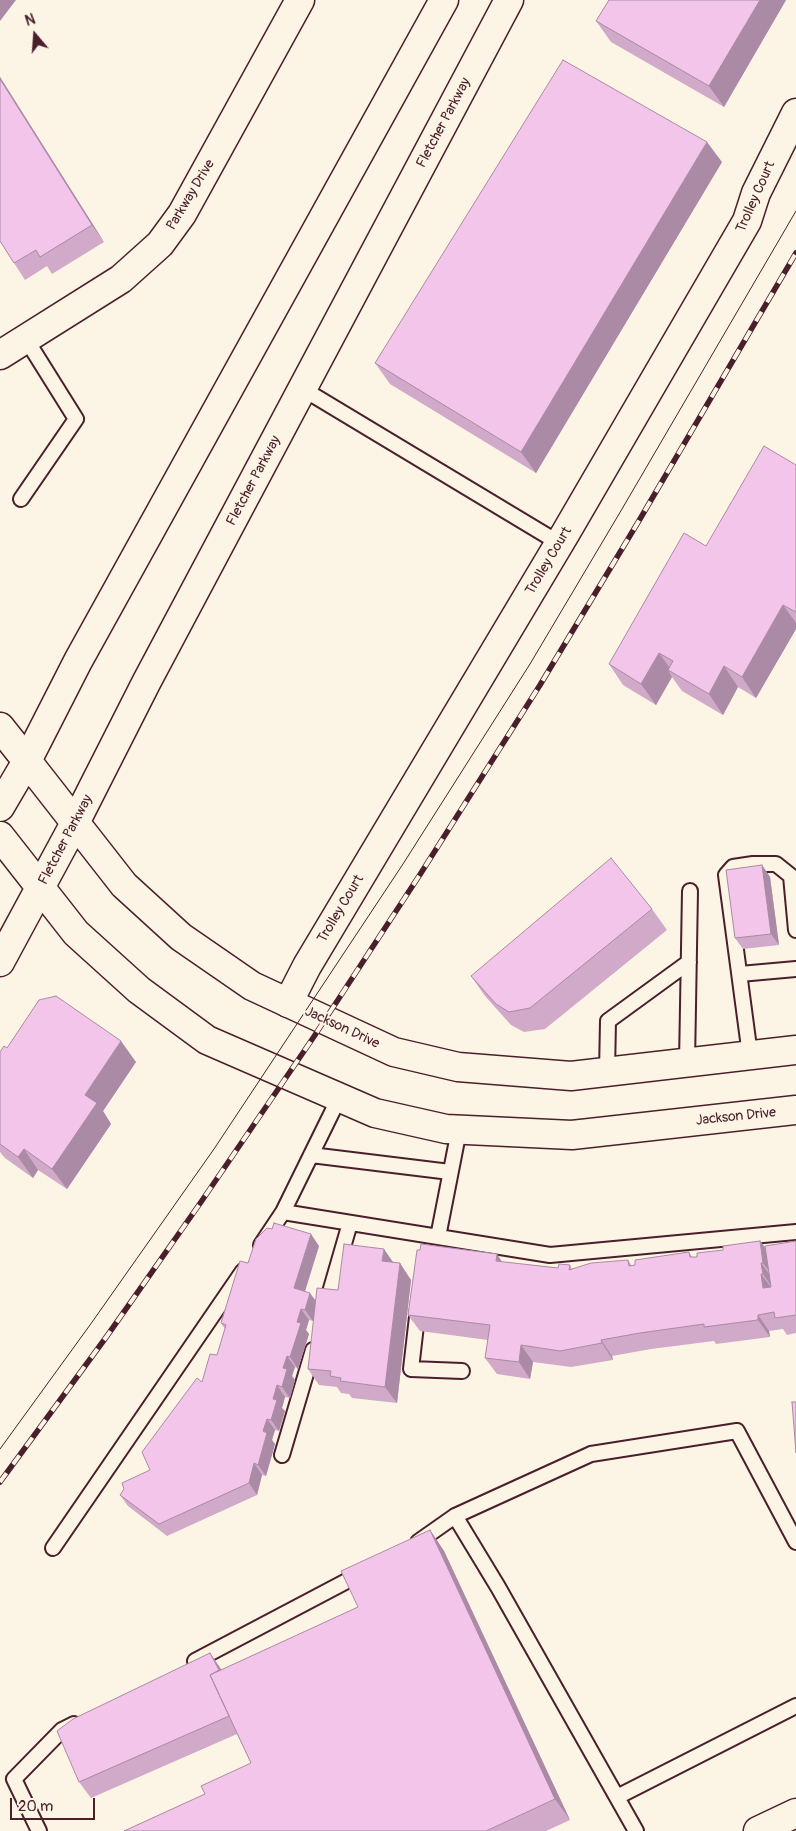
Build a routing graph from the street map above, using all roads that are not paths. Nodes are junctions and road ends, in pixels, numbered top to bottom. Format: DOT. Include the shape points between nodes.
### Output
graph roads {
  1 [pos="300,0"];
  2 [pos="444,0"];
  3 [pos="509,0"];
  4 [pos="796,113"];
  5 [pos="8,348"];
  6 [pos="303,389"];
  7 [pos="21,499"];
  8 [pos="559,544"];
  9 [pos="0,727"];
  10 [pos="27,761"];
  11 [pos="0,807"];
  12 [pos="75,823"];
  13 [pos="0,836"];
  14 [pos="40,888"];
  15 [pos="690,891"];
  16 [pos="796,930"];
  17 [pos="0,962"];
  18 [pos="688,962"];
  19 [pos="796,969"];
  20 [pos="740,974"];
  21 [pos="288,1003"];
  22 [pos="796,1050"];
  23 [pos="750,1055"];
  24 [pos="687,1062"];
  25 [pos="607,1072"];
  26 [pos="339,1098"];
  27 [pos="796,1110"];
  28 [pos="459,1130"];
  29 [pos="311,1155"];
  30 [pos="450,1172"];
  31 [pos="283,1212"];
  32 [pos="350,1222"];
  33 [pos="796,1232"];
  34 [pos="430,1239"];
  35 [pos="420,1293"];
  36 [pos="323,1316"];
  37 [pos="318,1334"];
  38 [pos="462,1371"];
  39 [pos="282,1455"];
  40 [pos="455,1516"];
  41 [pos="796,1542"];
  42 [pos="53,1548"];
  43 [pos="410,1548"];
  44 [pos="377,1565"];
  45 [pos="180,1669"];
  46 [pos="796,1706"];
  47 [pos="87,1717"];
  48 [pos="617,1797"];
  49 [pos="796,1813"];
  50 [pos="39,1831"];
  51 [pos="636,1831"];
  52 [pos="758,1831"];
  1 -- 5 [label="main road, Parkway Drive" via="182,214 160,244 121,279"];
  2 -- 10 [label="main road" via="78,660"];
  3 -- 6 [label="main road, Fletcher Parkway"];
  4 -- 8 [label="main road, Trolley Court" via="756,193 747,221"];
  5 -- 7 [label="lane" via="76,419"];
  6 -- 8 [label="lane"];
  6 -- 12 [label="main road, Fletcher Parkway"];
  8 -- 21 [label="main road, Trolley Court"];
  9 -- 10 [label="main road, Jackson Drive"];
  10 -- 11 [label="main road"];
  10 -- 12 [label="main road, Jackson Drive"];
  12 -- 14 [label="main road, Fletcher Parkway"];
  12 -- 21 [label="main road, Jackson Drive" via="124,885 181,937 252,986"];
  13 -- 14 [label="main road, Jackson Drive"];
  14 -- 17 [label="main road, Fletcher Parkway"];
  14 -- 26 [label="main road, Jackson Drive" via="76,933 139,990 207,1040"];
  15 -- 18 [label="lane"];
  16 -- 20 [label="lane" via="791,876 776,864 733,868 726,875"];
  18 -- 24 [label="lane"];
  18 -- 25 [label="lane" via="608,1021"];
  19 -- 20 [label="lane"];
  20 -- 23 [label="lane"];
  21 -- 25 [label="main road, Jackson Drive" via="394,1052 458,1066 571,1076"];
  22 -- 23 [label="main road, Jackson Drive"];
  23 -- 24 [label="main road, Jackson Drive"];
  24 -- 25 [label="main road, Jackson Drive"];
  26 -- 28 [label="main road, Jackson Drive" via="375,1114"];
  26 -- 29 [label="lane"];
  27 -- 28 [label="main road, Jackson Drive" via="572,1135"];
  28 -- 30 [label="lane"];
  29 -- 30 [label="lane"];
  29 -- 31 [label="lane"];
  30 -- 34 [label="lane"];
  31 -- 32 [label="lane"];
  31 -- 42 [label="lane"];
  32 -- 34 [label="lane"];
  32 -- 36 [label="lane"];
  33 -- 34 [label="lane" via="550,1255"];
  35 -- 38 [label="lane" via="411,1369"];
  37 -- 39 [label="lane"];
  40 -- 41 [label="lane" via="591,1454 737,1431"];
  40 -- 43 [label="lane"];
  40 -- 48 [label="lane"];
  44 -- 45 [label="lane"];
  46 -- 48 [label="lane"];
  47 -- 50 [label="lane" via="62,1730 14,1779"];
  48 -- 51 [label="lane"];
  49 -- 52 [label="main road"];
}
